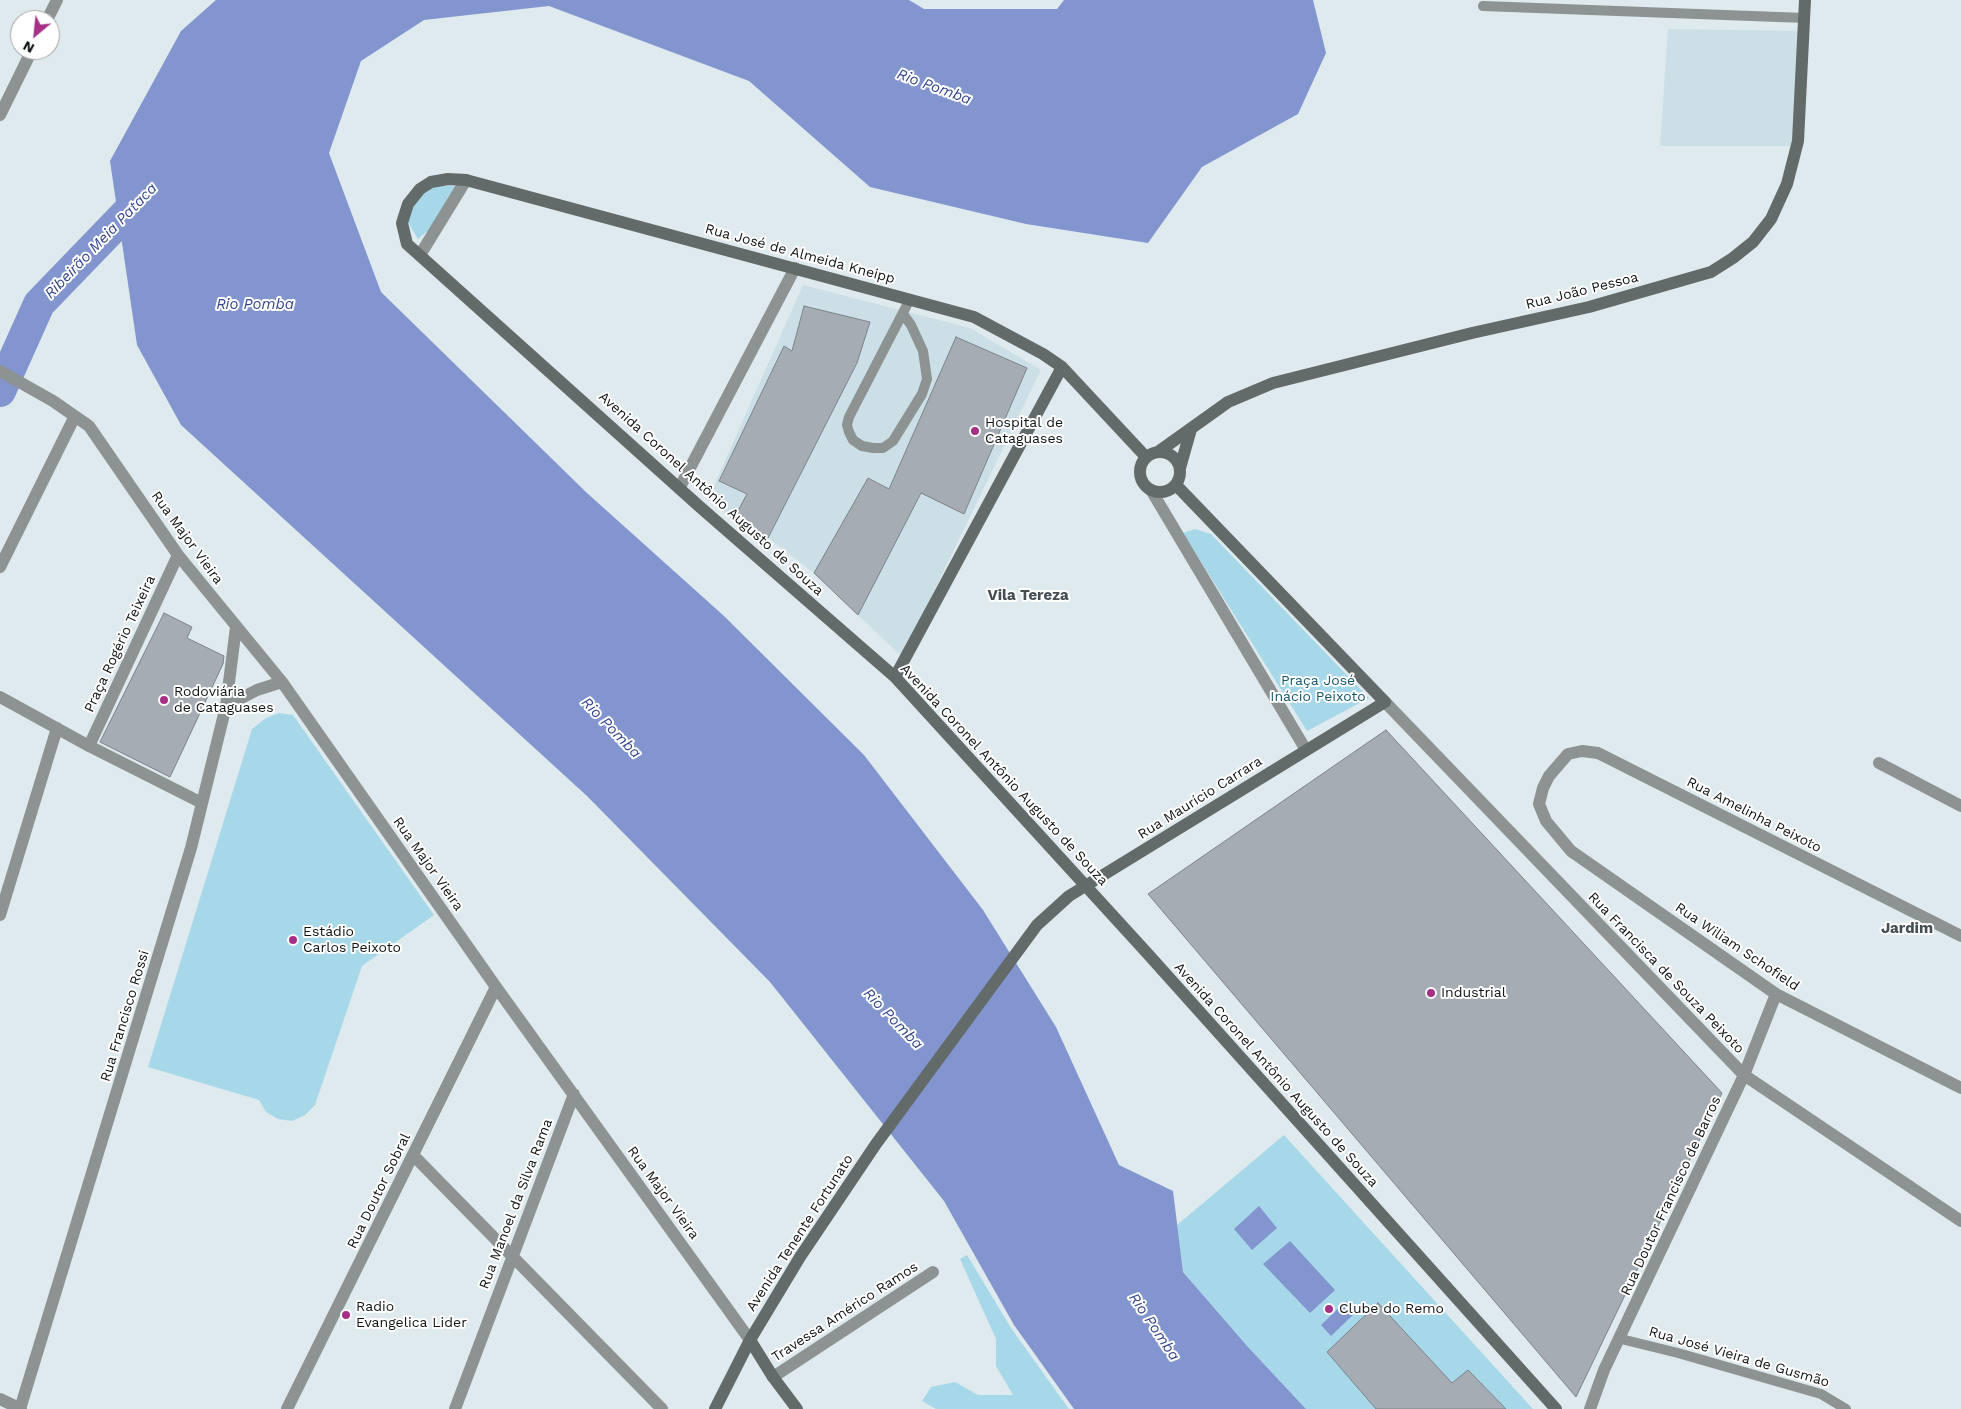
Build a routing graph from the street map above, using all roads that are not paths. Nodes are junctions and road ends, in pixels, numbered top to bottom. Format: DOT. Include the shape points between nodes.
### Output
graph roads {
  1 [pos="1805,0"];
  2 [pos="1483,6"];
  3 [pos="1805,18"];
  4 [pos="27,60"];
  5 [pos="0,114"];
  6 [pos="466,180"];
  7 [pos="408,204"];
  8 [pos="420,255"];
  9 [pos="796,268"];
  10 [pos="910,299"];
  11 [pos="903,314"];
  12 [pos="1062,367"];
  13 [pos="0,371"];
  14 [pos="75,416"];
  15 [pos="1191,429"];
  16 [pos="1152,454"];
  17 [pos="1180,468"];
  18 [pos="1176,484"];
  19 [pos="680,487"];
  20 [pos="1151,490"];
  21 [pos="178,555"];
  22 [pos="0,567"];
  23 [pos="236,627"];
  24 [pos="895,677"];
  25 [pos="282,682"];
  26 [pos="0,697"];
  27 [pos="1385,702"];
  28 [pos="226,706"];
  29 [pos="57,728"];
  30 [pos="89,746"];
  31 [pos="1306,750"];
  32 [pos="1880,763"];
  33 [pos="1543,788"];
  34 [pos="202,803"];
  35 [pos="1961,806"];
  36 [pos="1086,886"];
  37 [pos="0,915"];
  38 [pos="1037,925"];
  39 [pos="1961,936"];
  40 [pos="496,987"];
  41 [pos="1776,994"];
  42 [pos="1744,1075"];
  43 [pos="1961,1088"];
  44 [pos="574,1094"];
  45 [pos="413,1155"];
  46 [pos="1961,1221"];
  47 [pos="512,1256"];
  48 [pos="933,1272"];
  49 [pos="1621,1339"];
  50 [pos="750,1340"];
  51 [pos="773,1377"];
  52 [pos="0,1399"];
  53 [pos="20,1409"];
  54 [pos="287,1409"];
  55 [pos="455,1409"];
  56 [pos="662,1409"];
  57 [pos="716,1409"];
  58 [pos="797,1409"];
  59 [pos="1556,1409"];
  60 [pos="1590,1409"];
  61 [pos="1846,1409"];
  1 -- 3 [label="street, Rua João Pessoa"];
  2 -- 3 [label="lane"];
  3 -- 15 [label="street, Rua João Pessoa" via="1798,141 1787,184 1771,219 1753,242 1733,258 1711,272 1589,307 1472,333 1274,384 1228,402"];
  4 -- 5 [label="street"];
  6 -- 7 [label="street, Rua José de Almeida Kneipp" via="431,182 420,189"];
  6 -- 8 [label="street"];
  6 -- 9 [label="street, Rua José de Almeida Kneipp"];
  7 -- 8 [label="street, Avenida Coronel Antônio Augusto de Souza" via="402,223 404,234 407,244"];
  8 -- 19 [label="street, Avenida Coronel Antônio Augusto de Souza"];
  9 -- 10 [label="street, Rua José de Almeida Kneipp"];
  9 -- 19 [label="street"];
  10 -- 11 [label="lane"];
  10 -- 12 [label="street, Rua José de Almeida Kneipp" via="974,317"];
  11 -- 11 [label="lane" via="849,417 849,432 853,440 862,446 883,448 894,441 922,394 927,379 923,351"];
  12 -- 16 [label="street, Rua José de Almeida Kneipp"];
  12 -- 24 [label="street"];
  13 -- 14 [label="street, Rua Major Vieira"];
  14 -- 21 [label="street, Rua Major Vieira" via="103,445"];
  14 -- 22 [label="street"];
  15 -- 16 [label="street, Rua João Pessoa"];
  15 -- 17 [label="street"];
  16 -- 17 [label="street" via="1171,455"];
  16 -- 20 [label="street" via="1142,462 1140,474"];
  17 -- 18 [label="street"];
  18 -- 20 [label="street" via="1164,492"];
  18 -- 27 [label="street"];
  19 -- 24 [label="street, Avenida Coronel Antônio Augusto de Souza"];
  20 -- 31 [label="street"];
  21 -- 23 [label="street, Rua Major Vieira"];
  21 -- 30 [label="street, Praça Rogério Teixeira"];
  23 -- 25 [label="street, Rua Major Vieira"];
  23 -- 28 [label="street, Rua Francisco Rossi"];
  24 -- 36 [label="street, Avenida Coronel Antônio Augusto de Souza"];
  25 -- 28 [label="street"];
  25 -- 40 [label="street, Rua Major Vieira"];
  26 -- 29 [label="street"];
  27 -- 31 [label="street, Rua Maurício Carrara"];
  27 -- 42 [label="street, Rua Francisca de Souza Peixoto"];
  28 -- 34 [label="street, Rua Francisco Rossi"];
  29 -- 30 [label="street"];
  29 -- 37 [label="street"];
  30 -- 34 [label="street"];
  31 -- 36 [label="street, Rua Maurício Carrara"];
  32 -- 35 [label="street"];
  33 -- 39 [label="street, Rua Amelinha Peixoto" via="1568,754 1582,751 1598,753"];
  33 -- 41 [label="street, Rua Wiliam Schofield" via="1539,804 1546,822 1571,851"];
  34 -- 53 [label="street, Rua Francisco Rossi" via="183,876"];
  36 -- 38 [label="street, Rua Maurício Carrara" via="1069,896"];
  36 -- 59 [label="street, Avenida Coronel Antônio Augusto de Souza"];
  38 -- 50 [label="street, Avenida Tenente Fortunato" via="876,1144 800,1257"];
  40 -- 44 [label="street, Rua Major Vieira"];
  40 -- 45 [label="street, Rua Doutor Sobral"];
  41 -- 42 [label="street, Rua Doutor Francisco de Barros"];
  41 -- 43 [label="street, Rua Wiliam Schofield"];
  42 -- 46 [label="street, Rua Francisca de Souza Peixoto"];
  42 -- 49 [label="street, Rua Doutor Francisco de Barros"];
  44 -- 47 [label="street, Rua Manoel da Silva Rama"];
  44 -- 50 [label="street, Rua Major Vieira"];
  45 -- 47 [label="street"];
  45 -- 54 [label="street, Rua Doutor Sobral"];
  47 -- 55 [label="street, Rua Manoel da Silva Rama"];
  47 -- 56 [label="street"];
  48 -- 51 [label="street, Travessa Américo Ramos"];
  49 -- 60 [label="street, Rua Doutor Francisco de Barros" via="1604,1370"];
  49 -- 61 [label="lane, Rua José Vieira de Gusmão" via="1821,1394"];
  50 -- 51 [label="street, Rua Major Vieira"];
  50 -- 57 [label="street, Avenida Tenente Fortunato"];
  51 -- 58 [label="street, Rua Major Vieira"];
  52 -- 53 [label="street"];
}
